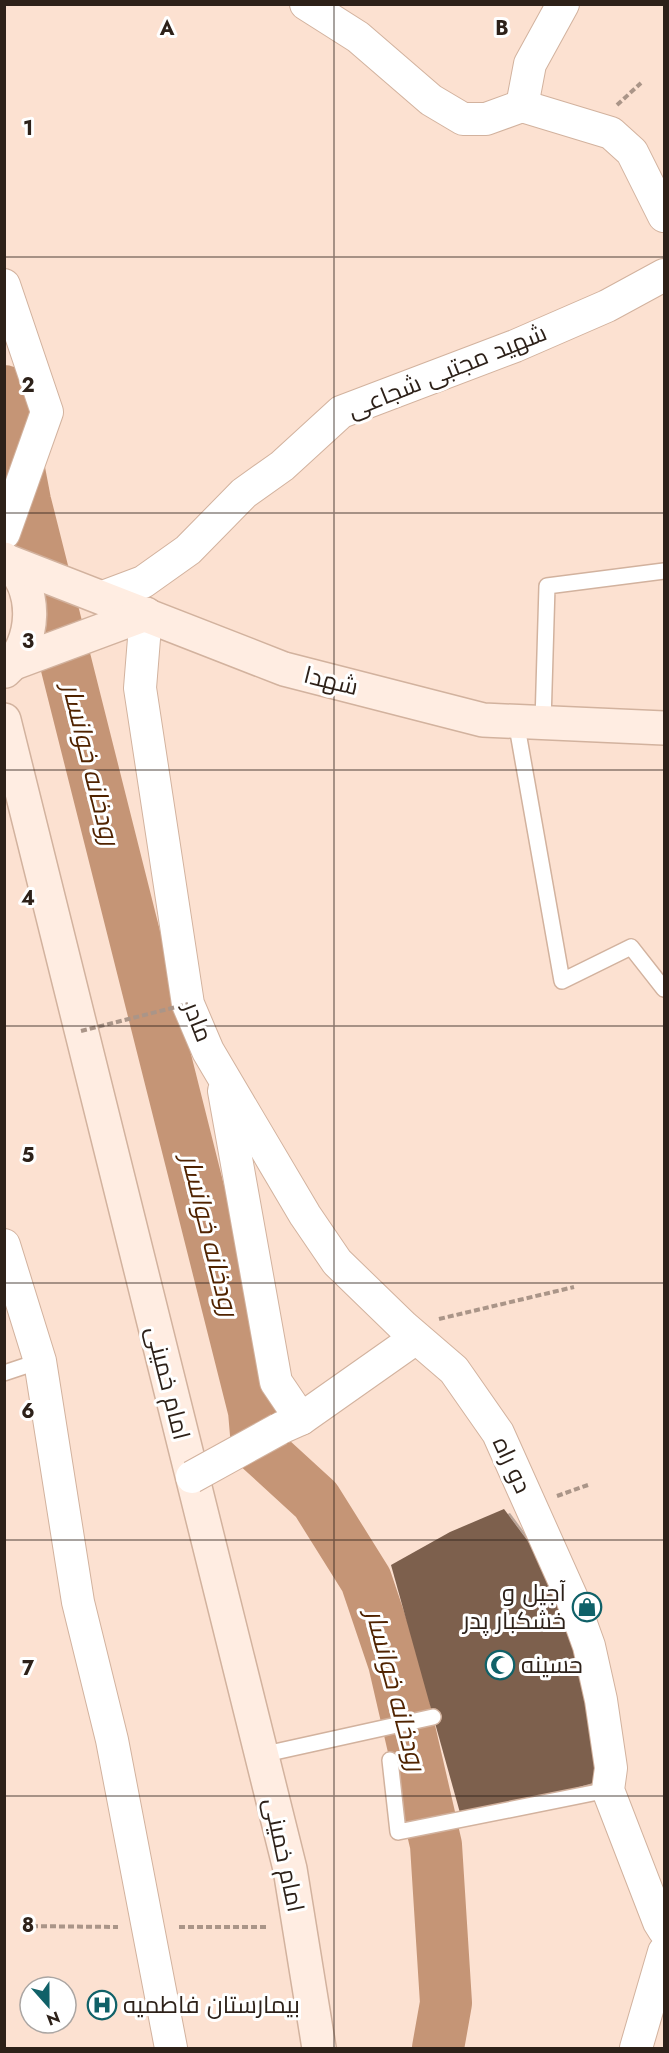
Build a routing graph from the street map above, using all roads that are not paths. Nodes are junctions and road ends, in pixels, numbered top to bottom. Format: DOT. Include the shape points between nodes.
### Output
graph roads {
  1 [pos="306,4"];
  2 [pos="555,11"];
  3 [pos="522,106"];
  4 [pos="664,216"];
  5 [pos="664,275"];
  6 [pos="4,285"];
  7 [pos="5,551"];
  8 [pos="664,571"];
  9 [pos="103,597"];
  10 [pos="146,614"];
  11 [pos="9,667"];
  12 [pos="4,720"];
  13 [pos="530,722"];
  14 [pos="664,728"];
  15 [pos="664,988"];
  16 [pos="221,1072"];
  17 [pos="4,1245"];
  18 [pos="410,1332"];
  19 [pos="40,1361"];
  20 [pos="4,1373"];
  21 [pos="290,1424"];
  22 [pos="192,1477"];
  23 [pos="433,1717"];
  24 [pos="261,1755"];
  25 [pos="390,1760"];
  26 [pos="608,1790"];
  27 [pos="663,1924"];
  28 [pos="664,1952"];
  29 [pos="171,2049"];
  30 [pos="319,2049"];
  31 [pos="636,2049"];
  1 -- 3 [label="street" via="358,37 431,100 463,119 486,119"];
  2 -- 3 [label="street" via="530,64"];
  3 -- 4 [label="street" via="611,133 632,152"];
  5 -- 9 [label="street, شهید مجتبی شجاعی" via="607,306 514,346 341,412 282,466 244,493 188,550 143,582"];
  6 -- 7 [label="street" via="47,412"];
  7 -- 9 [label="main road, شهدا"];
  7 -- 11 [label="main road" via="27,592 31,616 26,641"];
  8 -- 13 [label="lane" via="547,586"];
  9 -- 10 [label="main road, شهدا"];
  10 -- 11 [label="main road"];
  10 -- 13 [label="main road, شهدا" via="284,669 483,720"];
  10 -- 16 [label="street, مادر" via="140,688 188,1004"];
  12 -- 22 [label="main road, امام خمینی"];
  13 -- 14 [label="main road, شهدا"];
  13 -- 15 [label="lane" via="562,981 631,947"];
  16 -- 18 [label="street, دو راه" via="337,1262"];
  16 -- 21 [label="street, مادر" via="276,1382"];
  17 -- 19 [label="street"];
  18 -- 21 [label="street"];
  18 -- 26 [label="street, دو راه" via="454,1370 498,1433 571,1596 589,1646 601,1700 610,1768"];
  19 -- 20 [label="lane"];
  19 -- 29 [label="street" via="78,1602 112,1740"];
  21 -- 22 [label="street, bridge"];
  22 -- 24 [label="main road, امام خمینی"];
  23 -- 24 [label="lane"];
  24 -- 30 [label="main road, امام خمینی" via="290,1869"];
  25 -- 26 [label="lane" via="398,1832"];
  26 -- 27 [label="street, دو راه"];
  28 -- 31 [label="street"];
}
